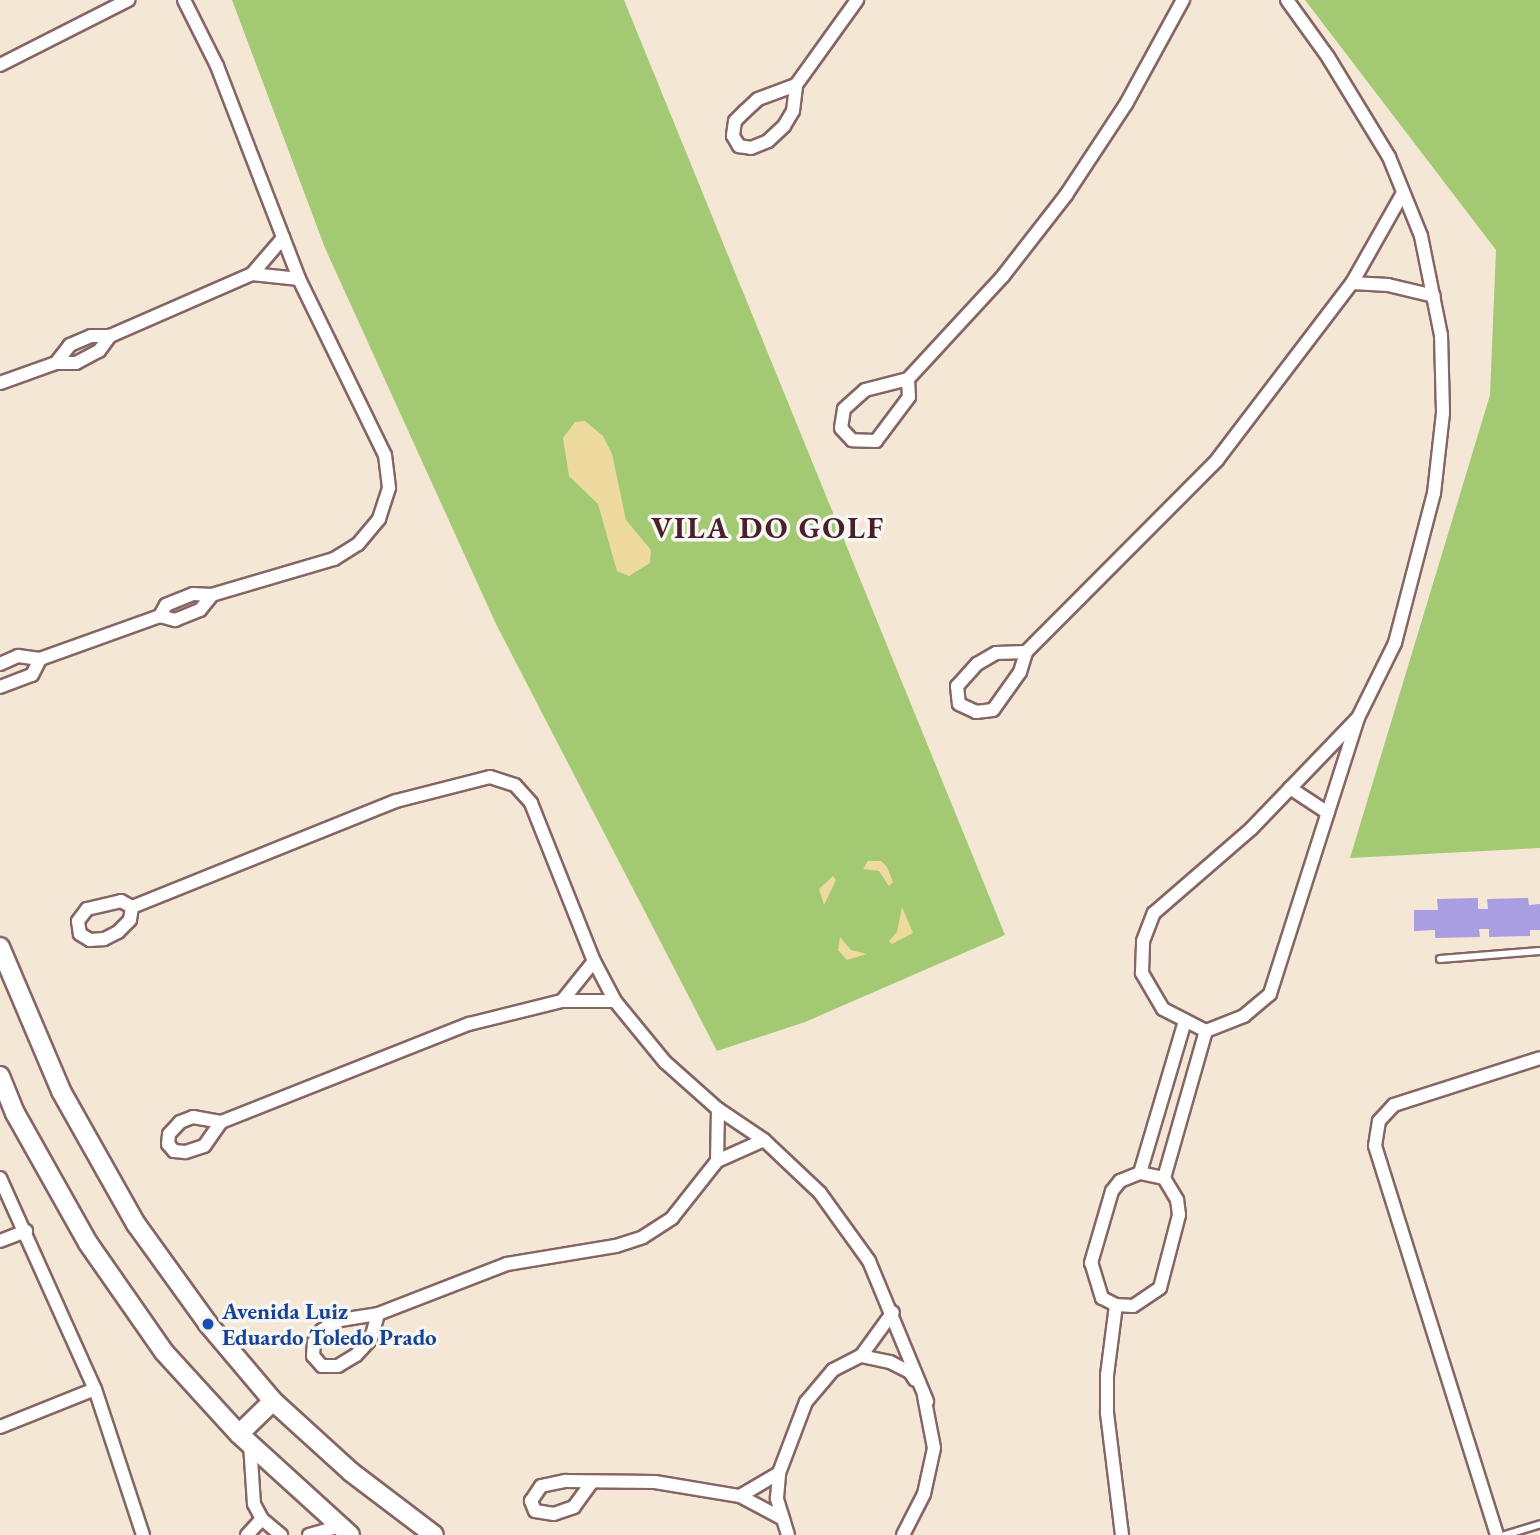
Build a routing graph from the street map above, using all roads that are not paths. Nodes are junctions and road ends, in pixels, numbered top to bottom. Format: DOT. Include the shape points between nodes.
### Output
graph roads {
  1 [pos="128,0"];
  2 [pos="184,0"];
  3 [pos="858,0"];
  4 [pos="1183,0"];
  5 [pos="1287,0"];
  6 [pos="0,65"];
  7 [pos="796,85"];
  8 [pos="1403,193"];
  9 [pos="283,239"];
  10 [pos="252,274"];
  11 [pos="299,279"];
  12 [pos="1352,283"];
  13 [pos="1434,296"];
  14 [pos="110,335"];
  15 [pos="56,363"];
  16 [pos="908,379"];
  17 [pos="0,383"];
  18 [pos="1026,652"];
  19 [pos="40,659"];
  20 [pos="0,664"];
  21 [pos="0,687"];
  22 [pos="1357,718"];
  23 [pos="1290,788"];
  24 [pos="1328,813"];
  25 [pos="132,907"];
  26 [pos="0,947"];
  27 [pos="1540,951"];
  28 [pos="1440,959"];
  29 [pos="594,961"];
  30 [pos="562,1001"];
  31 [pos="615,1001"];
  32 [pos="1185,1021"];
  33 [pos="1206,1031"];
  34 [pos="1540,1058"];
  35 [pos="0,1076"];
  36 [pos="718,1109"];
  37 [pos="221,1122"];
  38 [pos="764,1140"];
  39 [pos="717,1161"];
  40 [pos="1140,1172"];
  41 [pos="0,1178"];
  42 [pos="1164,1178"];
  43 [pos="26,1231"];
  44 [pos="0,1241"];
  45 [pos="1116,1305"];
  46 [pos="893,1312"];
  47 [pos="378,1314"];
  48 [pos="861,1356"];
  49 [pos="95,1388"];
  50 [pos="273,1401"];
  51 [pos="927,1401"];
  52 [pos="0,1427"];
  53 [pos="244,1439"];
  54 [pos="779,1473"];
  55 [pos="592,1482"];
  56 [pos="740,1496"];
  57 [pos="262,1519"];
  58 [pos="783,1519"];
  59 [pos="1540,1524"];
  60 [pos="345,1531"];
  61 [pos="143,1535"];
  62 [pos="247,1535"];
  63 [pos="281,1535"];
  64 [pos="309,1535"];
  65 [pos="434,1535"];
  66 [pos="788,1535"];
  67 [pos="903,1535"];
  68 [pos="1122,1535"];
  69 [pos="1497,1535"];
  70 [pos="1504,1535"];
  1 -- 6 [label="street"];
  2 -- 9 [label="street" via="217,66"];
  3 -- 7 [label="street"];
  4 -- 16 [label="street" via="1126,104 1066,195 1003,276"];
  5 -- 8 [label="street" via="1375,135"];
  7 -- 7 [label="street" via="758,99 745,111 734,128 739,146 751,148 768,141 784,126 793,111"];
  8 -- 12 [label="street"];
  8 -- 13 [label="street" via="1420,236"];
  9 -- 10 [label="street"];
  9 -- 11 [label="street"];
  10 -- 11 [label="street"];
  10 -- 14 [label="street"];
  11 -- 19 [label="street" via="385,455 389,488 379,519 358,544 334,559 212,595 200,610 175,620 160,616"];
  12 -- 13 [label="street" via="1388,285"];
  12 -- 18 [label="street" via="1217,460"];
  13 -- 22 [label="street" via="1441,335 1443,414 1434,494 1395,643"];
  14 -- 15 [label="street" via="91,336 71,345"];
  14 -- 15 [label="street" via="99,351 76,363"];
  15 -- 17 [label="street"];
  16 -- 16 [label="street" via="865,390 844,409 841,428 852,440 876,441 909,397"];
  18 -- 18 [label="street" via="996,653 977,664 957,686 960,704 976,712 993,710 1020,672"];
  19 -- 20 [label="street" via="18,656"];
  19 -- 21 [label="street" via="32,675"];
  22 -- 23 [label="street"];
  22 -- 24 [label="street"];
  23 -- 24 [label="street"];
  23 -- 32 [label="street" via="1251,829 1154,913 1143,941 1142,973 1163,1009"];
  24 -- 33 [label="street" via="1270,994 1244,1017"];
  25 -- 29 [label="street" via="396,801 490,777 515,785 531,803"];
  26 -- 50 [label="main road" via="61,1091 136,1224 208,1324"];
  27 -- 28 [label="lane"];
  29 -- 30 [label="street"];
  29 -- 31 [label="street"];
  30 -- 31 [label="street"];
  30 -- 37 [label="street" via="469,1024"];
  31 -- 36 [label="street" via="665,1062"];
  32 -- 33 [label="street"];
  32 -- 40 [label="street"];
  33 -- 42 [label="street"];
  34 -- 69 [label="street" via="1394,1105 1379,1121 1376,1146"];
  35 -- 53 [label="main road" via="15,1113 88,1242 164,1352"];
  36 -- 38 [label="street"];
  36 -- 39 [label="street"];
  38 -- 39 [label="street"];
  38 -- 46 [label="street" via="820,1193 869,1261"];
  39 -- 47 [label="street" via="672,1218 643,1237 616,1246 507,1264"];
  40 -- 42 [label="street"];
  40 -- 45 [label="street" via="1120,1181 1112,1191 1091,1264 1102,1298"];
  41 -- 43 [label="street"];
  42 -- 45 [label="street" via="1177,1200 1179,1215 1160,1288 1133,1306"];
  43 -- 44 [label="street"];
  43 -- 49 [label="street"];
  45 -- 68 [label="street" via="1107,1413"];
  46 -- 48 [label="street"];
  46 -- 51 [label="street"];
  47 -- 47 [label="street" via="340,1320 323,1330 314,1342 313,1356 322,1366 338,1366 356,1355 371,1339"];
  48 -- 51 [label="street" via="910,1372"];
  48 -- 54 [label="street" via="833,1370 806,1402"];
  49 -- 52 [label="street"];
  49 -- 61 [label="street"];
  50 -- 53 [label="main road"];
  50 -- 65 [label="main road" via="351,1472"];
  51 -- 67 [label="street" via="934,1448 924,1494"];
  53 -- 57 [label="street" via="254,1504"];
  53 -- 60 [label="main road"];
  54 -- 56 [label="street"];
  54 -- 58 [label="street" via="777,1498"];
  55 -- 56 [label="street" via="655,1482"];
  56 -- 58 [label="street"];
  57 -- 62 [label="street"];
  57 -- 63 [label="street"];
  58 -- 66 [label="street"];
  59 -- 70 [label="lane"];
  60 -- 64 [label="street"];
}
